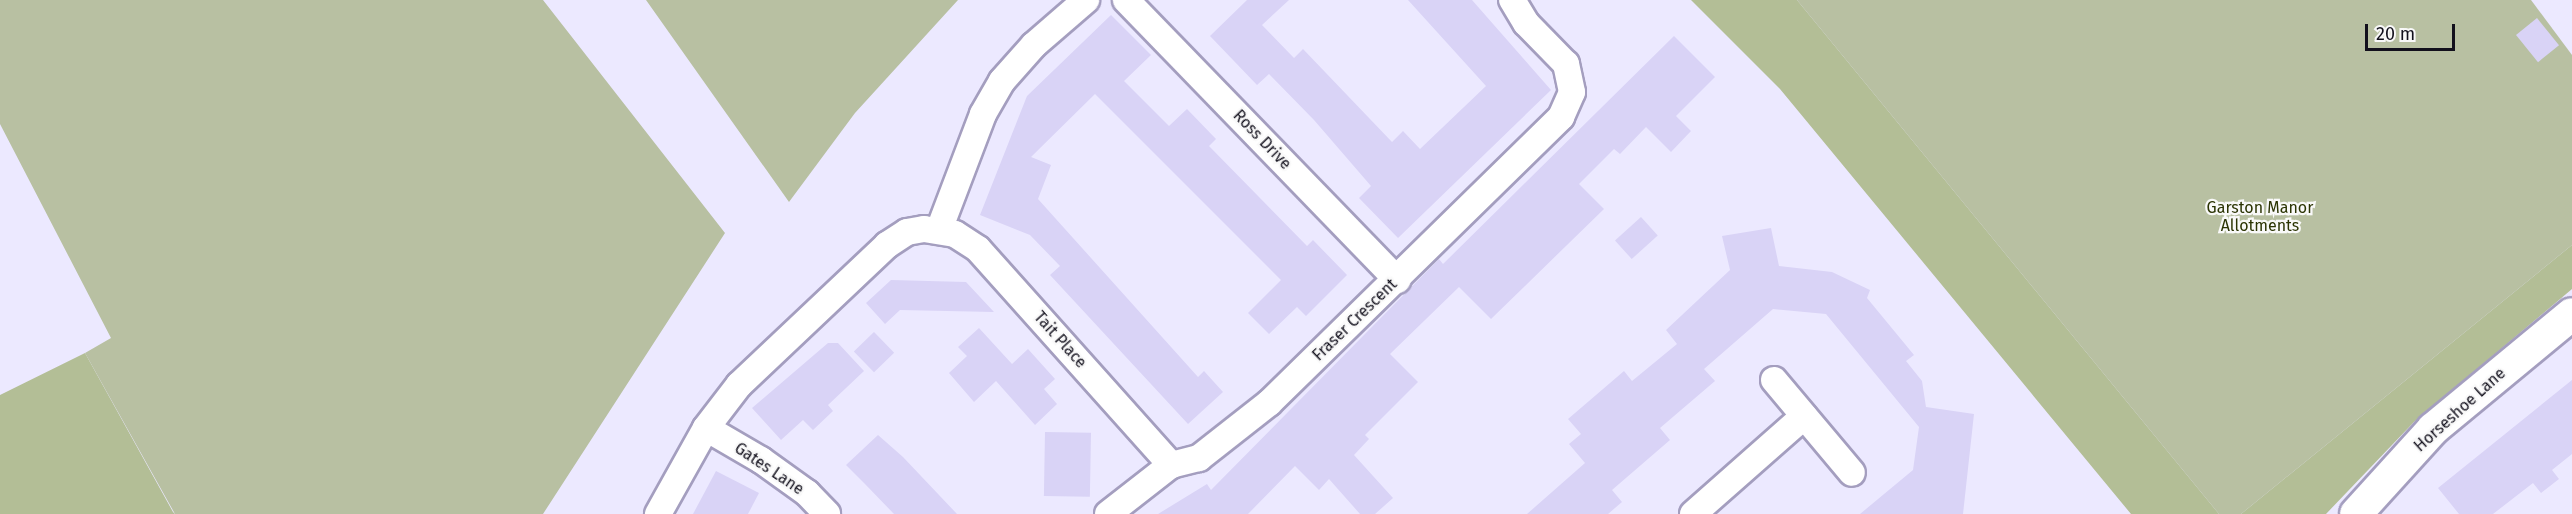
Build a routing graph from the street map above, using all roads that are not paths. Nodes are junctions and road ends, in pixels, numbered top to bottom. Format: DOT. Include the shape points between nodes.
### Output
graph roads {
  1 [pos="1086,0"];
  2 [pos="1126,0"];
  3 [pos="1512,0"];
  4 [pos="939,230"];
  5 [pos="1397,280"];
  6 [pos="2572,314"];
  7 [pos="1774,380"];
  8 [pos="1804,416"];
  9 [pos="706,428"];
  10 [pos="1171,465"];
  11 [pos="1852,473"];
  12 [pos="658,514"];
  13 [pos="827,514"];
  14 [pos="1108,514"];
  15 [pos="1693,514"];
  16 [pos="2356,514"];
  1 -- 4 [label="street" via="1035,45 1002,81 983,114"];
  2 -- 5 [label="street, Ross Drive"];
  3 -- 5 [label="street, Fraser Crescent" via="1526,23 1566,64 1572,92 1561,117"];
  4 -- 9 [label="street" via="907,232 887,245 739,385"];
  4 -- 10 [label="street, Tait Place" via="978,249"];
  5 -- 10 [label="street, Fraser Crescent" via="1269,403 1199,458"];
  6 -- 16 [label="street, Horseshoe Lane" via="2433,429"];
  7 -- 8 [label="street"];
  8 -- 11 [label="street"];
  8 -- 15 [label="street"];
  9 -- 12 [label="street"];
  9 -- 13 [label="street, Gates Lane" via="807,493"];
  10 -- 14 [label="street, Fraser Crescent"];
}
